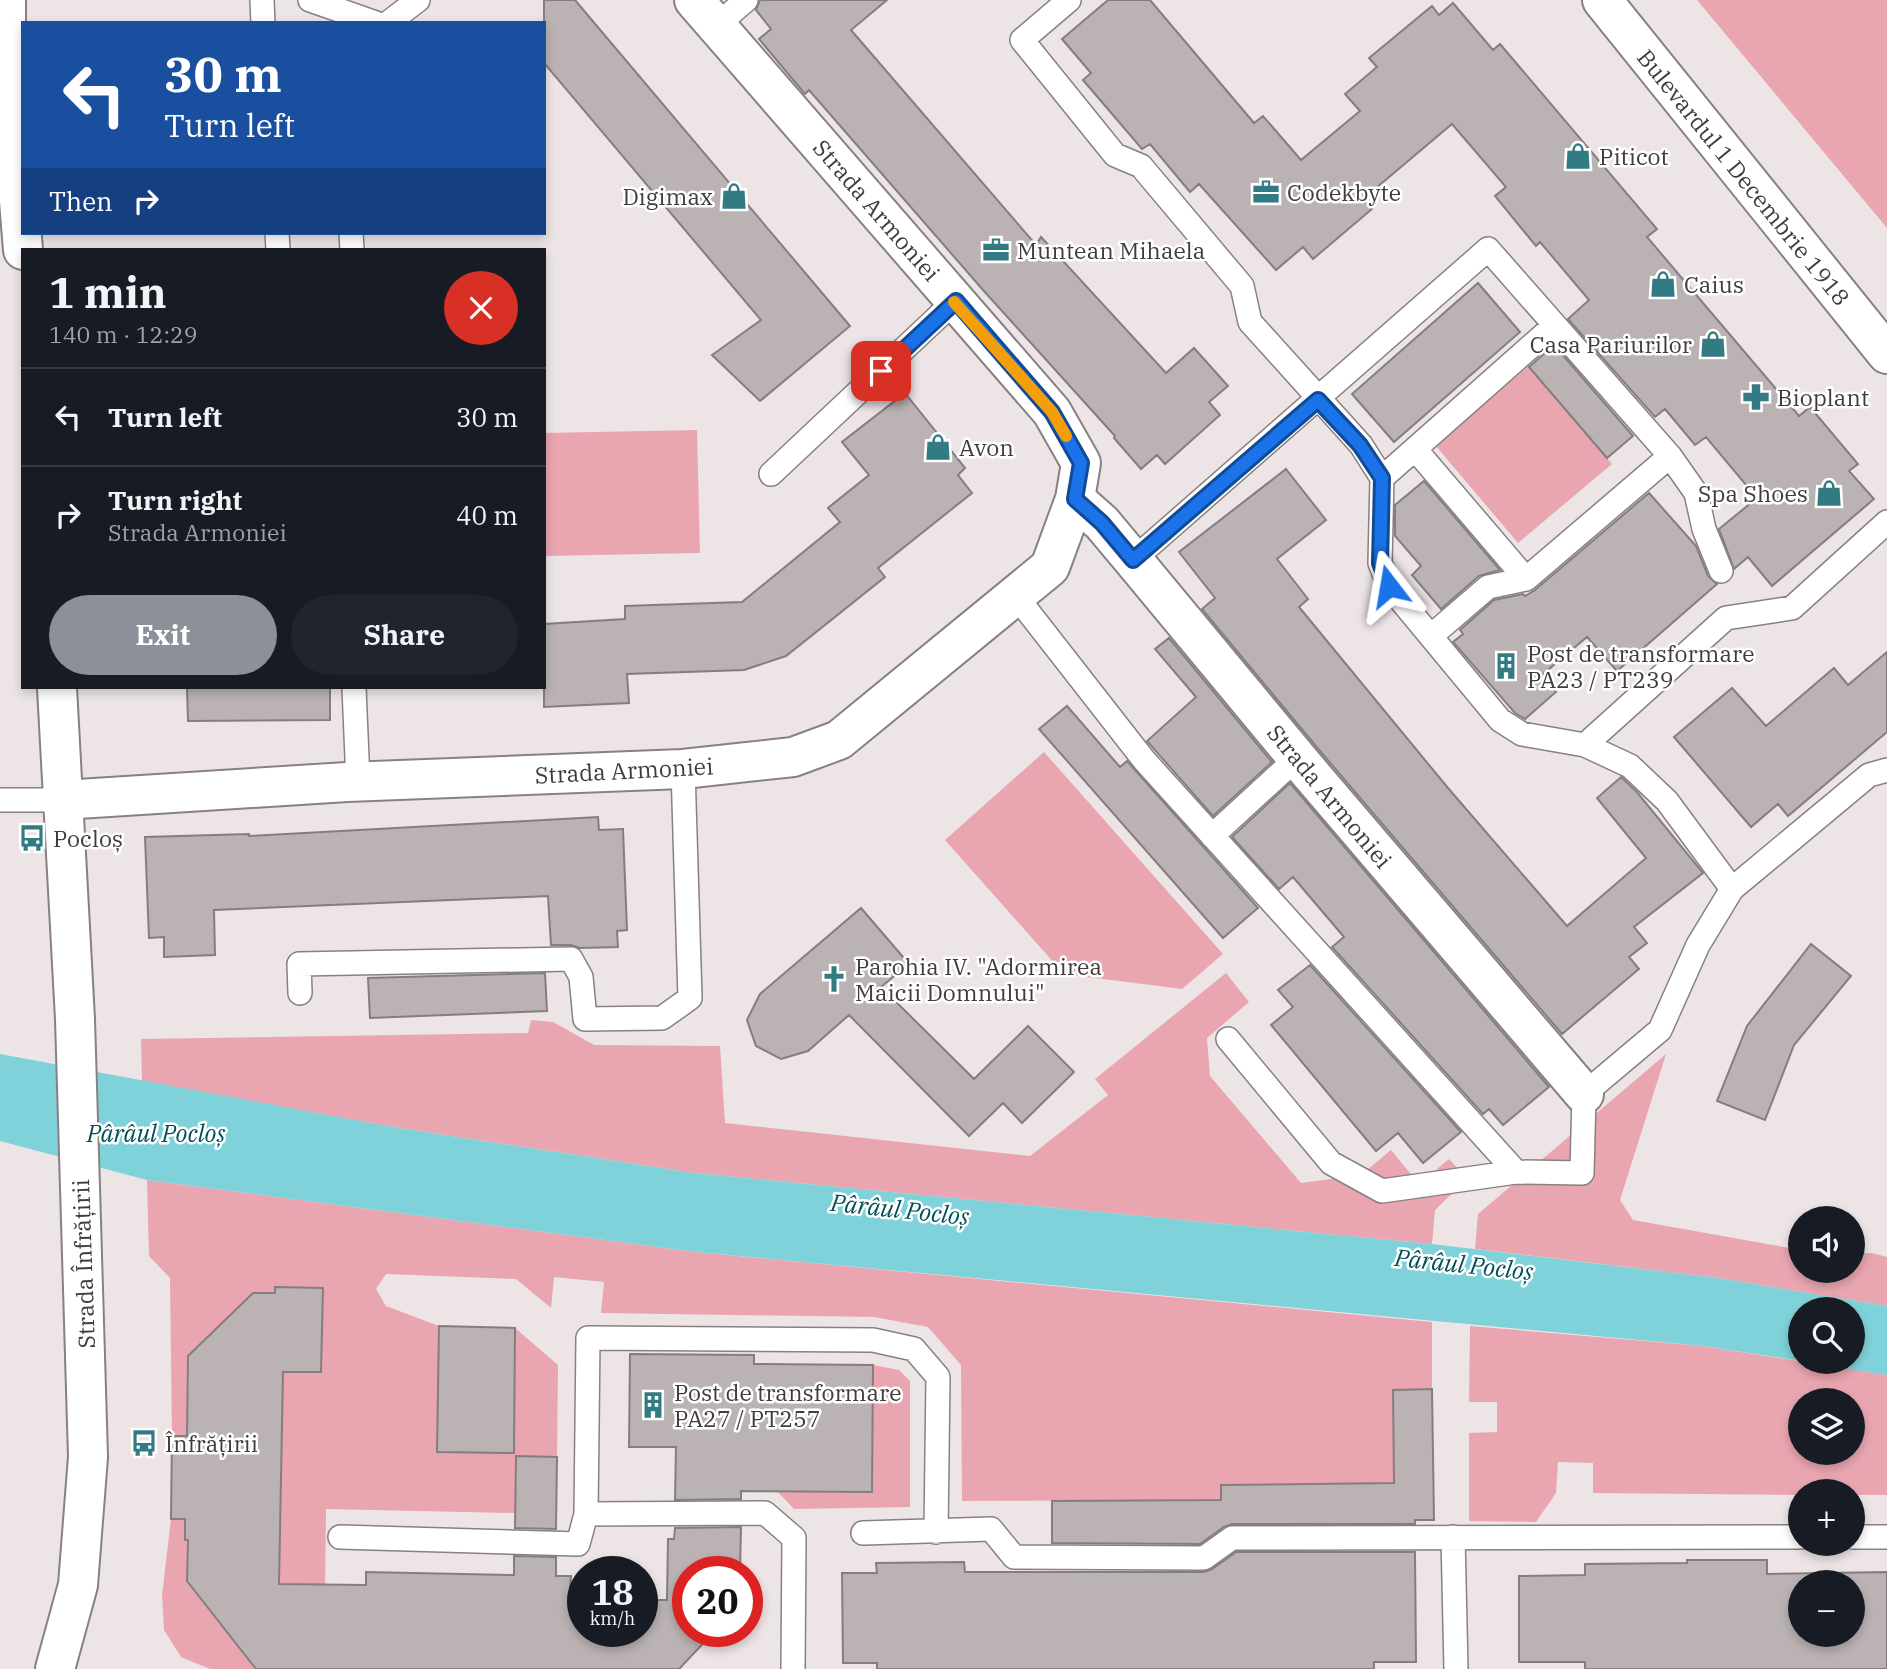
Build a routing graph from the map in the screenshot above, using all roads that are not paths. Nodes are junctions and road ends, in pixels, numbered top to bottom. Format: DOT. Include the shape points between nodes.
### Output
graph roads {
  1 [pos="6,0"];
  2 [pos="262,0"];
  3 [pos="310,0"];
  4 [pos="418,0"];
  5 [pos="746,0"];
  6 [pos="1069,0"];
  7 [pos="1602,0"];
  8 [pos="705,13"];
  9 [pos="263,21"];
  10 [pos="370,21"];
  11 [pos="391,21"];
  12 [pos="21,225"];
  13 [pos="956,301"];
  14 [pos="1555,325"];
  15 [pos="1887,354"];
  16 [pos="1318,400"];
  17 [pos="1416,449"];
  18 [pos="1670,456"];
  19 [pos="771,474"];
  20 [pos="1382,478"];
  21 [pos="1075,499"];
  22 [pos="1887,522"];
  23 [pos="1133,560"];
  24 [pos="1721,571"];
  25 [pos="1526,579"];
  26 [pos="1016,596"];
  27 [pos="1431,636"];
  28 [pos="57,689"];
  29 [pos="354,689"];
  30 [pos="1585,746"];
  31 [pos="1297,758"];
  32 [pos="683,769"];
  33 [pos="1887,770"];
  34 [pos="358,781"];
  35 [pos="0,800"];
  36 [pos="62,800"];
  37 [pos="1212,835"];
  38 [pos="1731,889"];
  39 [pos="300,993"];
  40 [pos="1228,1039"];
  41 [pos="1584,1094"];
  42 [pos="1517,1172"];
  43 [pos="586,1514"];
  44 [pos="936,1532"];
  45 [pos="863,1533"];
  46 [pos="1453,1537"];
  47 [pos="1788,1537"];
  48 [pos="1865,1537"];
  49 [pos="1887,1537"];
  50 [pos="340,1538"];
  51 [pos="55,1669"];
  52 [pos="793,1669"];
  53 [pos="1456,1669"];
  1 -- 12 [label="street"];
  2 -- 9 [label="lane"];
  3 -- 10 [label="lane"];
  4 -- 11 [label="lane"];
  5 -- 8 [label="lane"];
  6 -- 16 [label="lane" via="1022,40 1115,155 1141,166 1242,286 1250,322"];
  7 -- 15 [label="street, Bulevardul 1 Decembrie 1918"];
  8 -- 13 [label="street, Strada Armoniei"];
  13 -- 19 [label="lane"];
  13 -- 21 [label="street, Strada Armoniei" via="1052,412 1081,463"];
  14 -- 16 [label="lane" via="1488,249"];
  14 -- 17 [label="lane"];
  14 -- 18 [label="lane"];
  16 -- 20 [label="lane" via="1360,445"];
  16 -- 23 [label="lane"];
  17 -- 20 [label="lane"];
  17 -- 25 [label="lane"];
  18 -- 24 [label="lane" via="1696,493"];
  18 -- 25 [label="lane"];
  20 -- 27 [label="lane" via="1380,563 1389,586"];
  21 -- 23 [label="street, Strada Armoniei"];
  21 -- 26 [label="street, Strada Armoniei" via="1050,567"];
  22 -- 30 [label="lane" via="1792,608 1726,618"];
  23 -- 31 [label="street, Strada Armoniei"];
  25 -- 27 [label="lane" via="1488,587"];
  26 -- 32 [label="street, Strada Armoniei" via="839,740 793,757"];
  26 -- 37 [label="lane" via="1144,760"];
  27 -- 30 [label="lane" via="1500,720 1522,734"];
  28 -- 36 [label="street, Strada Înfrățirii"];
  29 -- 34 [label="lane"];
  30 -- 38 [label="lane" via="1630,766 1667,801"];
  31 -- 37 [label="lane"];
  31 -- 41 [label="street, Strada Armoniei"];
  32 -- 34 [label="street, Strada Armoniei"];
  32 -- 39 [label="lane" via="690,998 662,1018 585,1019 581,977 571,959 299,964"];
  33 -- 38 [label="lane" via="1869,775"];
  34 -- 36 [label="street, Strada Armoniei"];
  35 -- 36 [label="lane"];
  36 -- 51 [label="street, Strada Înfrățirii" via="76,1042 88,1457 78,1585"];
  37 -- 42 [label="lane"];
  38 -- 41 [label="lane" via="1698,945 1660,1030"];
  40 -- 42 [label="lane" via="1331,1163 1382,1191"];
  41 -- 42 [label="lane" via="1582,1174"];
  43 -- 44 [label="lane" via="589,1338 873,1340 914,1349 938,1377"];
  43 -- 50 [label="lane" via="578,1544"];
  43 -- 52 [label="lane" via="765,1513 794,1538"];
  44 -- 45 [label="lane"];
  44 -- 46 [label="lane" via="991,1529 1014,1557 1204,1558 1232,1538"];
  46 -- 47 [label="lane"];
  46 -- 53 [label="lane"];
  48 -- 49 [label="lane"];
}
